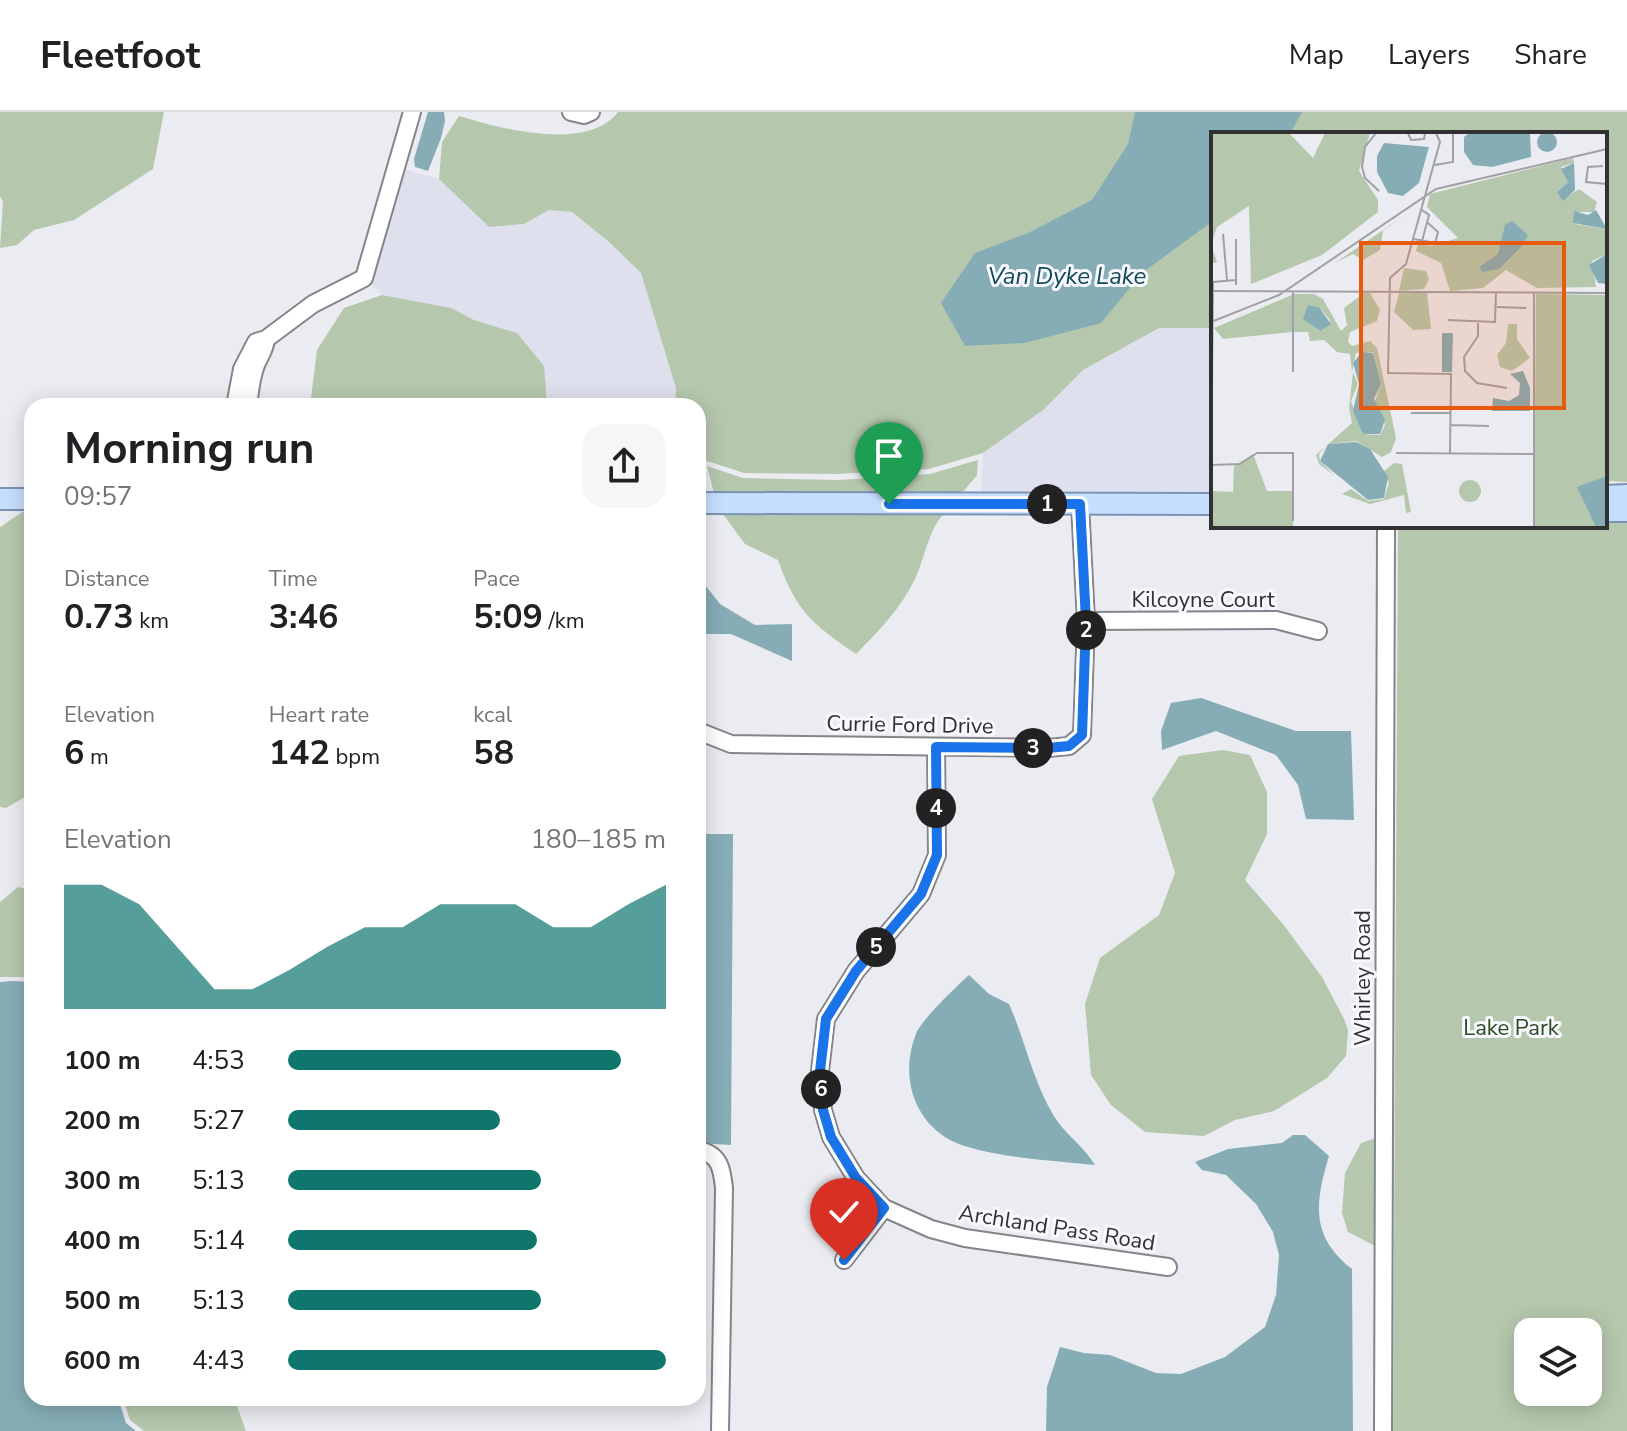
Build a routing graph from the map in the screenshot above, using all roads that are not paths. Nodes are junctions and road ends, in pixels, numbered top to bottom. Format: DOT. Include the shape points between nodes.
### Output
graph roads {
  1 [pos="412,112"];
  2 [pos="571,112"];
  3 [pos="591,112"];
  4 [pos="266,339"];
  5 [pos="237,398"];
  6 [pos="249,398"];
  7 [pos="1627,495"];
  8 [pos="1607,496"];
  9 [pos="0,499"];
  10 [pos="24,499"];
  11 [pos="706,503"];
  12 [pos="1080,504"];
  13 [pos="1211,504"];
  14 [pos="1386,528"];
  15 [pos="1086,621"];
  16 [pos="1318,631"];
  17 [pos="706,734"];
  18 [pos="936,747"];
  19 [pos="706,1154"];
  20 [pos="884,1208"];
  21 [pos="844,1260"];
  22 [pos="1168,1267"];
  23 [pos="720,1431"];
  24 [pos="1383,1431"];
  1 -- 4 [label="street" via="364,278 313,304"];
  2 -- 3 [label="street"];
  4 -- 5 [label="street" via="256,342 242,369"];
  4 -- 6 [label="street"];
  7 -- 8 [label="main road"];
  9 -- 10 [label="main road"];
  11 -- 12 [label="main road"];
  12 -- 13 [label="main road"];
  12 -- 15 [label="street, Currie Ford Drive"];
  14 -- 24 [label="street, Whirley Road"];
  15 -- 16 [label="street, Kilcoyne Court" via="1276,620"];
  15 -- 18 [label="street, Currie Ford Drive" via="1082,735 1069,746"];
  17 -- 18 [label="street, Currie Ford Drive" via="731,744"];
  18 -- 20 [label="street, Archland Pass Road" via="937,855 921,894 856,971 826,1019 820,1071 831,1137 856,1178"];
  19 -- 23 [label="street" via="722,1168 724,1188"];
  20 -- 21 [label="street"];
  20 -- 22 [label="street, Archland Pass Road" via="965,1238"];
}
